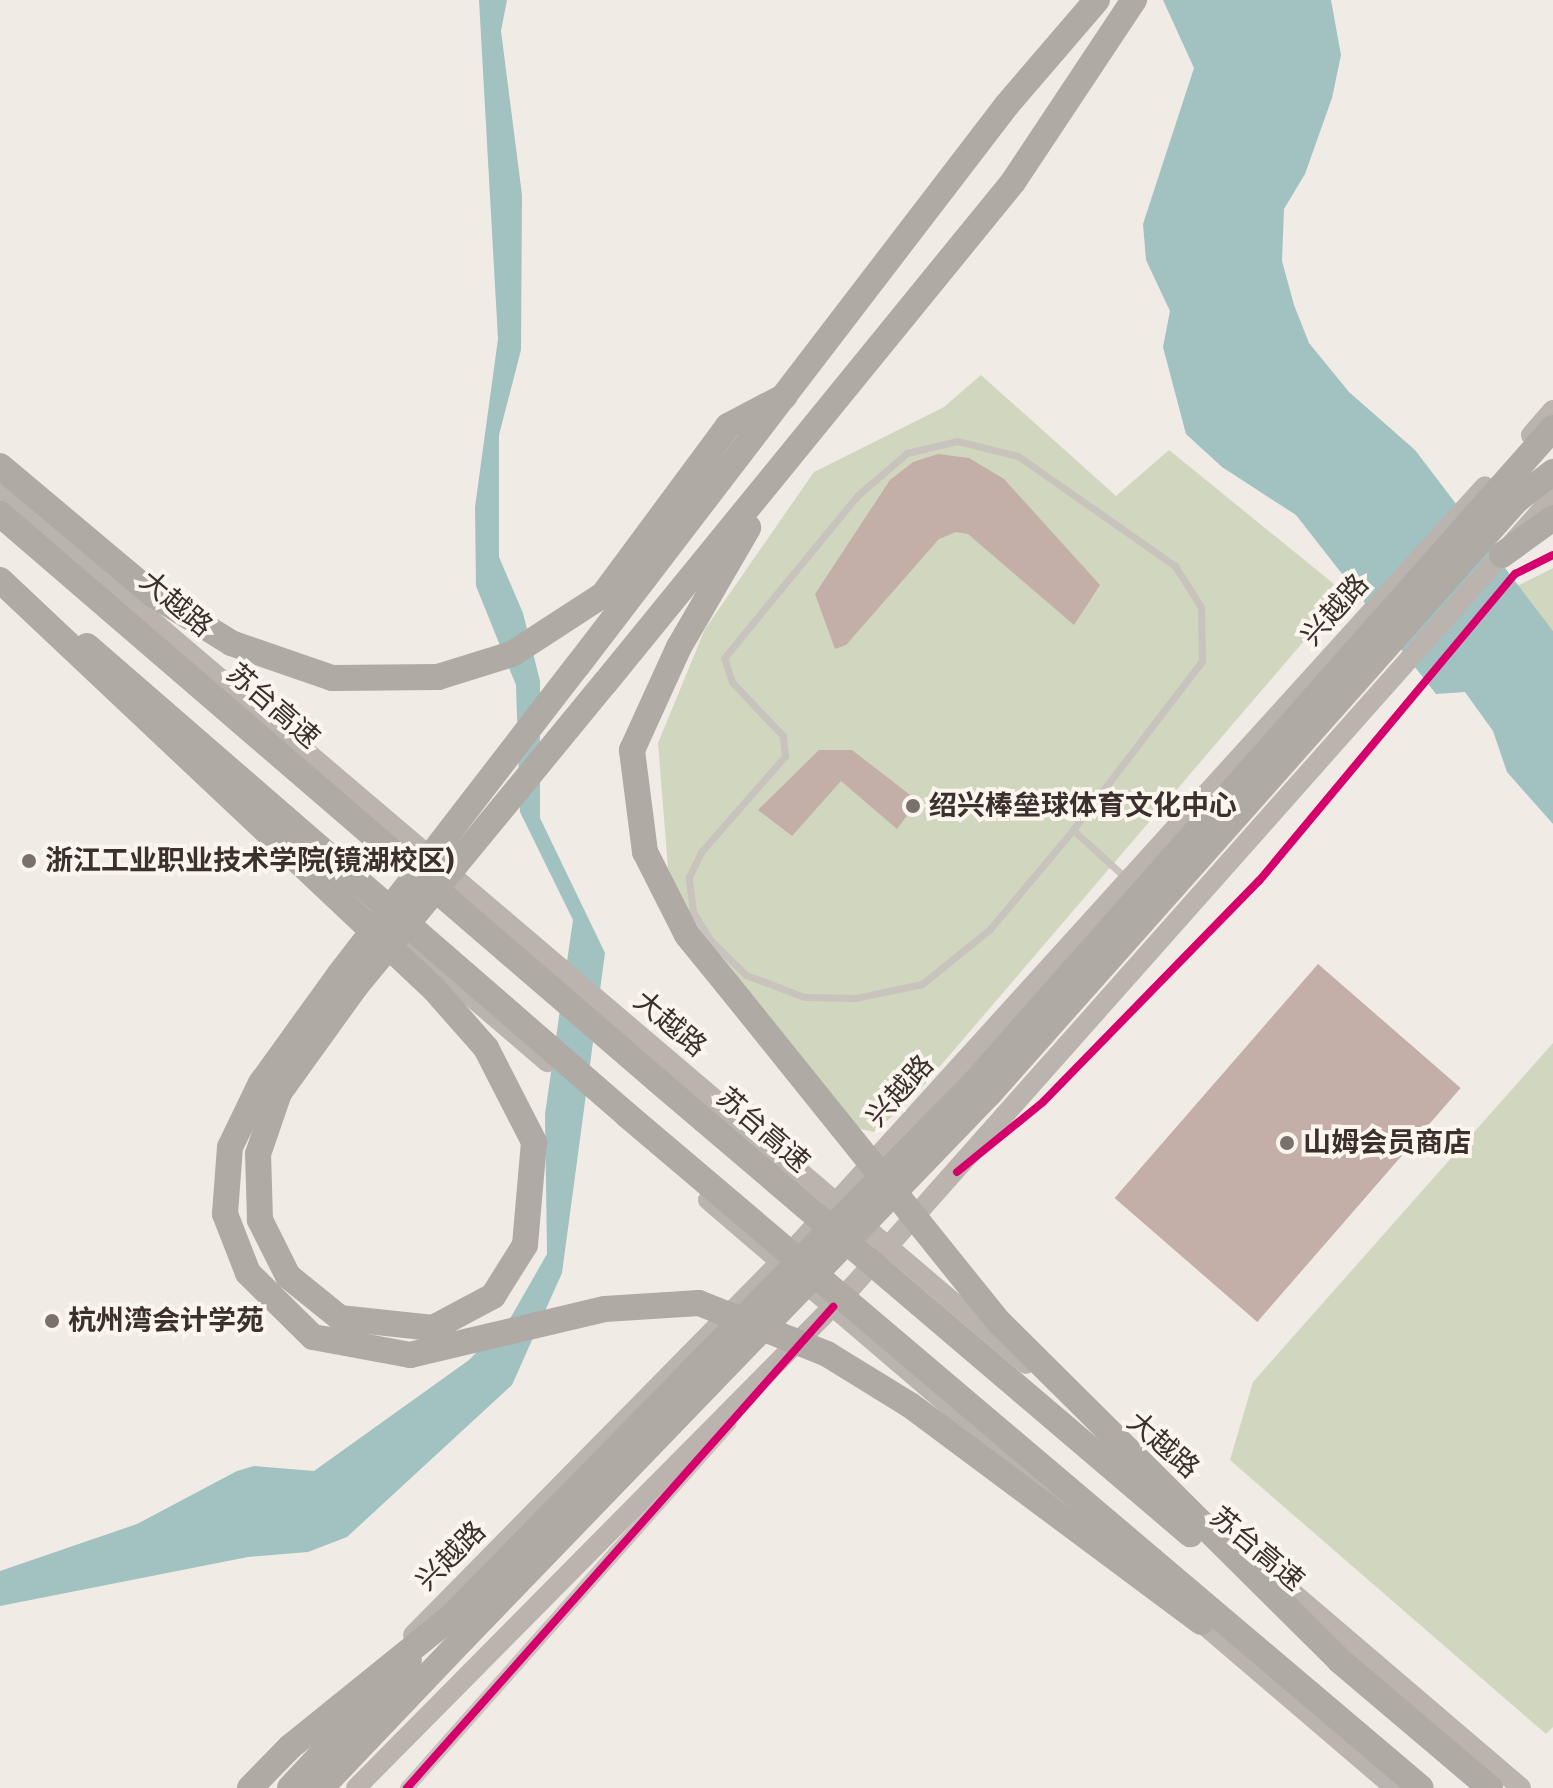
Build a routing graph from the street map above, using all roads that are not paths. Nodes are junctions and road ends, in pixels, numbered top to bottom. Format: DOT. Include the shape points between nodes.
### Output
graph roads {
  1 [pos="1097,0"];
  2 [pos="1134,0"];
  3 [pos="785,396"];
  4 [pos="1553,410"];
  5 [pos="1553,428"];
  6 [pos="790,456"];
  7 [pos="0,466"];
  8 [pos="1553,472"];
  9 [pos="0,491"];
  10 [pos="1553,497"];
  11 [pos="0,514"];
  12 [pos="1553,518"];
  13 [pos="1502,555"];
  14 [pos="0,571"];
  15 [pos="0,580"];
  16 [pos="0,594"];
  17 [pos="1073,830"];
  18 [pos="1128,881"];
  19 [pos="836,1203"];
  20 [pos="889,1247"];
  21 [pos="780,1262"];
  22 [pos="833,1307"];
  23 [pos="457,1628"];
  24 [pos="1339,1660"];
  25 [pos="1310,1694"];
  26 [pos="250,1788"];
  27 [pos="266,1788"];
  28 [pos="290,1788"];
  29 [pos="321,1788"];
  30 [pos="341,1788"];
  31 [pos="356,1788"];
  32 [pos="407,1788"];
  33 [pos="1395,1788"];
  34 [pos="1421,1788"];
  35 [pos="1490,1788"];
  36 [pos="1521,1788"];
  1 -- 3 [label="highway" via="1006,106"];
  2 -- 6 [label="highway" via="1013,182"];
  3 -- 7 [label="highway" via="728,426 603,595 512,654 438,677 332,678 231,643 154,595"];
  3 -- 25 [label="highway, bridge" via="261,1083 230,1147 225,1214 248,1273 313,1337 410,1355 605,1309 699,1303 827,1354 910,1405 1169,1600"];
  4 -- 18 [label="main road, 兴越路"];
  5 -- 23 [label="highway, bridge" via="975,1082"];
  6 -- 15 [label="highway, bridge" via="396,938 386,950 356,986 279,1093 258,1154 260,1220 288,1276 340,1318 433,1328 493,1296 525,1245 534,1142 486,1048 434,989 399,957 388,946 377,935"];
  6 -- 24 [label="highway, bridge" via="679,647 632,750 645,852 687,935 1000,1323"];
  8 -- 23 [label="highway, bridge" via="1517,500 989,1094"];
  9 -- 19 [label="main road, 大越路"];
  10 -- 13 [label="main road"];
  11 -- 24 [label="highway, 苏台高速, bridge"];
  12 -- 13 [label="highway"];
  13 -- 20 [label="main road"];
  14 -- 25 [label="highway, bridge" via="755,1226"];
  16 -- 21 [label="main road"];
  17 -- 17 [label="lane" via="1202,661 1201,607 1175,566 1018,456 957,441 907,453 858,495 724,658 732,682 783,736 785,756 701,852 689,877 693,912 711,941 746,975 804,997 856,998 922,984 990,929"];
  17 -- 18 [label="lane"];
  18 -- 19 [label="main road, 兴越路"];
  19 -- 20 [label="main road, 大越路"];
  19 -- 21 [label="main road, 兴越路"];
  20 -- 22 [label="main road"];
  20 -- 36 [label="main road, 大越路"];
  21 -- 22 [label="main road"];
  21 -- 27 [label="main road, 兴越路"];
  22 -- 31 [label="main road"];
  22 -- 32 [label="street"];
  22 -- 33 [label="main road"];
  23 -- 26 [label="highway, bridge" via="290,1747"];
  23 -- 28 [label="highway, bridge"];
  23 -- 29 [label="highway"];
  23 -- 30 [label="highway"];
  24 -- 35 [label="highway, 苏台高速"];
  25 -- 34 [label="highway"];
}
